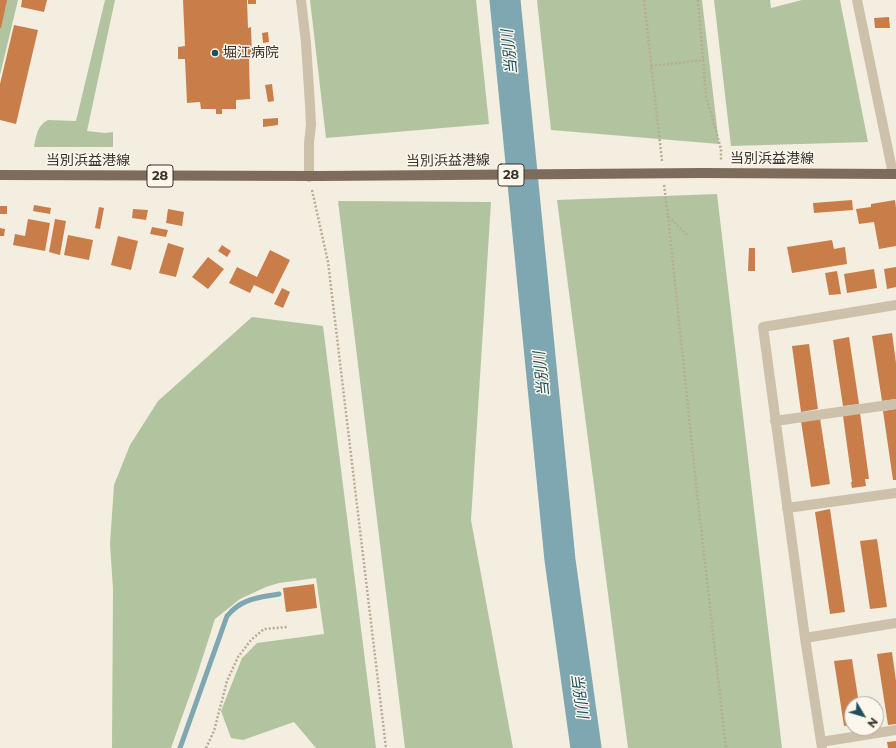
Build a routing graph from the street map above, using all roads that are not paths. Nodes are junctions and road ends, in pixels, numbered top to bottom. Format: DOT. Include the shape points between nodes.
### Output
graph roads {
  1 [pos="302,0"];
  2 [pos="857,0"];
  3 [pos="0,174"];
  4 [pos="894,174"];
  5 [pos="309,177"];
  6 [pos="896,305"];
  7 [pos="896,404"];
  8 [pos="775,421"];
  9 [pos="896,493"];
  10 [pos="787,508"];
  11 [pos="896,623"];
  12 [pos="805,638"];
  13 [pos="896,730"];
  14 [pos="821,745"];
  1 -- 5 [label="street" via="311,125"];
  2 -- 4 [label="street"];
  3 -- 5 [label="main road, 当別浜益港線 / 28"];
  4 -- 5 [label="main road, 当別浜益港線 / 28, bridge"];
  6 -- 8 [label="street" via="763,327"];
  7 -- 8 [label="street"];
  8 -- 10 [label="street"];
  9 -- 10 [label="street"];
  10 -- 12 [label="street"];
  11 -- 12 [label="street"];
  12 -- 14 [label="street"];
  13 -- 14 [label="street"];
}
